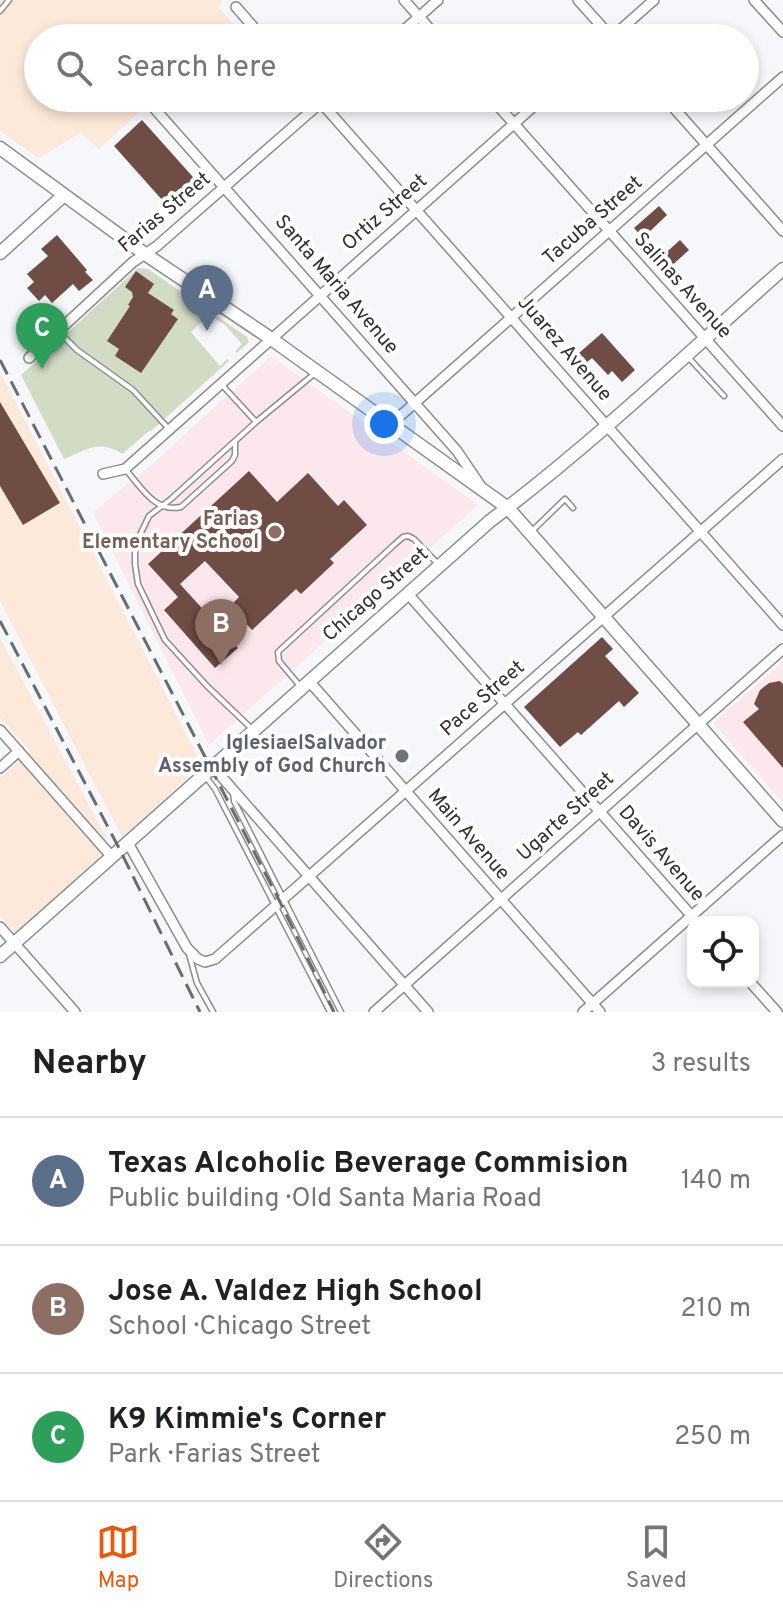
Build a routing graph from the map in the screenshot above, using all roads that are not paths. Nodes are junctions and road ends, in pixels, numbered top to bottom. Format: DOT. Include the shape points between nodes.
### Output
graph roads {
  1 [pos="9,0"];
  2 [pos="404,0"];
  3 [pos="438,0"];
  4 [pos="578,0"];
  5 [pos="654,0"];
  6 [pos="754,0"];
  7 [pos="240,4"];
  8 [pos="0,11"];
  9 [pos="419,17"];
  10 [pos="254,24"];
  11 [pos="411,24"];
  12 [pos="425,24"];
  13 [pos="599,24"];
  14 [pos="627,24"];
  15 [pos="783,32"];
  16 [pos="783,77"];
  17 [pos="759,98"];
  18 [pos="158,112"];
  19 [pos="308,112"];
  20 [pos="332,112"];
  21 [pos="503,112"];
  22 [pos="527,112"];
  23 [pos="678,112"];
  24 [pos="744,112"];
  25 [pos="514,124"];
  26 [pos="707,145"];
  27 [pos="0,148"];
  28 [pos="224,188"];
  29 [pos="63,196"];
  30 [pos="417,209"];
  31 [pos="609,231"];
  32 [pos="783,231"];
  33 [pos="0,253"];
  34 [pos="145,254"];
  35 [pos="783,269"];
  36 [pos="319,296"];
  37 [pos="511,317"];
  38 [pos="58,331"];
  39 [pos="270,338"];
  40 [pos="705,338"];
  41 [pos="686,355"];
  42 [pos="29,358"];
  43 [pos="317,371"];
  44 [pos="220,383"];
  45 [pos="724,396"];
  46 [pos="414,403"];
  47 [pos="256,422"];
  48 [pos="391,424"];
  49 [pos="606,425"];
  50 [pos="783,426"];
  51 [pos="169,429"];
  52 [pos="235,441"];
  53 [pos="783,459"];
  54 [pos="125,469"];
  55 [pos="103,474"];
  56 [pos="484,491"];
  57 [pos="161,507"];
  58 [pos="508,508"];
  59 [pos="573,508"];
  60 [pos="701,532"];
  61 [pos="530,533"];
  62 [pos="440,565"];
  63 [pos="408,594"];
  64 [pos="603,616"];
  65 [pos="783,625"];
  66 [pos="783,649"];
  67 [pos="305,684"];
  68 [pos="505,703"];
  69 [pos="698,723"];
  70 [pos="0,730"];
  71 [pos="253,731"];
  72 [pos="19,751"];
  73 [pos="0,768"];
  74 [pos="208,771"];
  75 [pos="233,790"];
  76 [pos="406,791"];
  77 [pos="599,811"];
  78 [pos="783,821"];
  79 [pos="783,835"];
  80 [pos="128,843"];
  81 [pos="112,857"];
  82 [pos="309,877"];
  83 [pos="501,899"];
  84 [pos="280,902"];
  85 [pos="691,916"];
  86 [pos="697,916"];
  87 [pos="687,925"];
  88 [pos="0,927"];
  89 [pos="14,944"];
  90 [pos="187,948"];
  91 [pos="0,956"];
  92 [pos="404,985"];
  93 [pos="755,988"];
  94 [pos="593,1004"];
  95 [pos="75,1012"];
  96 [pos="213,1012"];
  97 [pos="330,1012"];
  98 [pos="341,1012"];
  99 [pos="374,1012"];
  100 [pos="428,1012"];
  101 [pos="583,1012"];
  102 [pos="600,1012"];
  103 [pos="777,1012"];
  1 -- 8 [label="lane"];
  2 -- 9 [label="street"];
  3 -- 9 [label="street"];
  4 -- 13 [label="street"];
  5 -- 14 [label="street"];
  6 -- 15 [label="street"];
  7 -- 10 [label="street"];
  9 -- 11 [label="street"];
  9 -- 12 [label="street"];
  16 -- 17 [label="street, Tacuba Street"];
  18 -- 28 [label="street, Santa Maria Avenue"];
  19 -- 28 [label="street, Farias Street"];
  20 -- 30 [label="street, Juarez Avenue"];
  21 -- 25 [label="street, Salinas Avenue"];
  22 -- 25 [label="street, Ortiz Street"];
  23 -- 26 [label="street"];
  24 -- 26 [label="street, Tacuba Street"];
  25 -- 30 [label="street, Ortiz Street"];
  25 -- 31 [label="street, Salinas Avenue"];
  26 -- 31 [label="street, Tacuba Street"];
  26 -- 32 [label="street"];
  27 -- 29 [label="street"];
  28 -- 34 [label="street, Farias Street"];
  28 -- 36 [label="street, Santa Maria Avenue"];
  29 -- 33 [label="street"];
  29 -- 34 [label="street"];
  30 -- 36 [label="street, Ortiz Street"];
  30 -- 37 [label="street, Juarez Avenue"];
  31 -- 37 [label="street, Tacuba Street"];
  31 -- 40 [label="street, Salinas Avenue"];
  34 -- 38 [label="street, Farias Street"];
  34 -- 39 [label="street"];
  35 -- 40 [label="street, Chicago Street"];
  36 -- 39 [label="street, Ortiz Street"];
  36 -- 46 [label="street, Santa Maria Avenue"];
  37 -- 46 [label="street, Tacuba Street"];
  37 -- 49 [label="street, Juarez Avenue"];
  38 -- 42 [label="street, Farias Street"];
  38 -- 51 [label="lane" via="133,390"];
  39 -- 43 [label="street"];
  39 -- 44 [label="street, Ortiz Street"];
  40 -- 41 [label="street, Chicago Street"];
  40 -- 50 [label="street, Salinas Avenue"];
  41 -- 45 [label="lane"];
  41 -- 49 [label="street, Chicago Street"];
  43 -- 47 [label="lane"];
  43 -- 48 [label="street"];
  44 -- 47 [label="lane"];
  44 -- 51 [label="street, Ortiz Street"];
  46 -- 48 [label="street, Tacuba Street"];
  46 -- 56 [label="street, Santa Maria Avenue"];
  47 -- 52 [label="lane"];
  48 -- 56 [label="street"];
  49 -- 58 [label="street, Chicago Street"];
  49 -- 60 [label="street, Juarez Avenue"];
  51 -- 54 [label="street, Ortiz Street"];
  52 -- 57 [label="lane"];
  52 -- 57 [label="lane" via="232,461 189,502"];
  53 -- 60 [label="street, Pace Street"];
  54 -- 55 [label="street, Ortiz Street"];
  54 -- 57 [label="lane"];
  56 -- 58 [label="street"];
  57 -- 71 [label="lane" via="149,516 138,539 135,564 142,595 165,640"];
  58 -- 61 [label="street"];
  58 -- 62 [label="street, Chicago Street"];
  59 -- 61 [label="lane" via="565,499"];
  60 -- 64 [label="street, Pace Street"];
  60 -- 65 [label="street, Juarez Avenue"];
  61 -- 64 [label="street"];
  62 -- 63 [label="street, Chicago Street"];
  62 -- 67 [label="lane" via="408,536 395,544 278,652 279,661"];
  63 -- 67 [label="street, Chicago Street"];
  63 -- 68 [label="street, Davis Avenue"];
  64 -- 68 [label="street, Pace Street"];
  64 -- 69 [label="street"];
  66 -- 69 [label="street, Ugarte Street"];
  67 -- 71 [label="street, Chicago Street"];
  67 -- 76 [label="street, Main Avenue"];
  68 -- 76 [label="street, Pace Street"];
  68 -- 77 [label="street, Davis Avenue"];
  69 -- 77 [label="street, Ugarte Street"];
  69 -- 78 [label="street"];
  70 -- 72 [label="street"];
  71 -- 74 [label="street, Chicago Street"];
  72 -- 73 [label="street"];
  72 -- 81 [label="street"];
  74 -- 75 [label="street"];
  74 -- 80 [label="street, Chicago Street"];
  74 -- 84 [label="lane"];
  75 -- 82 [label="street"];
  75 -- 84 [label="lane"];
  76 -- 82 [label="street, Pace Street"];
  76 -- 83 [label="street, Main Avenue"];
  77 -- 83 [label="street, Ugarte Street"];
  77 -- 85 [label="street, Davis Avenue"];
  79 -- 86 [label="street"];
  80 -- 81 [label="street, Chicago Street"];
  80 -- 90 [label="street"];
  81 -- 89 [label="street, Chicago Street"];
  82 -- 84 [label="street, Pace Street"];
  82 -- 92 [label="street"];
  83 -- 92 [label="street, Ugarte Street"];
  83 -- 94 [label="street, Main Avenue"];
  84 -- 90 [label="street, Pace Street" via="215,959 205,962"];
  84 -- 97 [label="lane"];
  84 -- 98 [label="lane"];
  87 -- 94 [label="street"];
  88 -- 89 [label="street"];
  89 -- 91 [label="street, Chicago Street"];
  89 -- 95 [label="street"];
  90 -- 96 [label="lane"];
  92 -- 99 [label="street, Ugarte Street"];
  92 -- 100 [label="street"];
  93 -- 103 [label="street"];
  94 -- 101 [label="street"];
  94 -- 102 [label="street, Main Avenue"];
}
